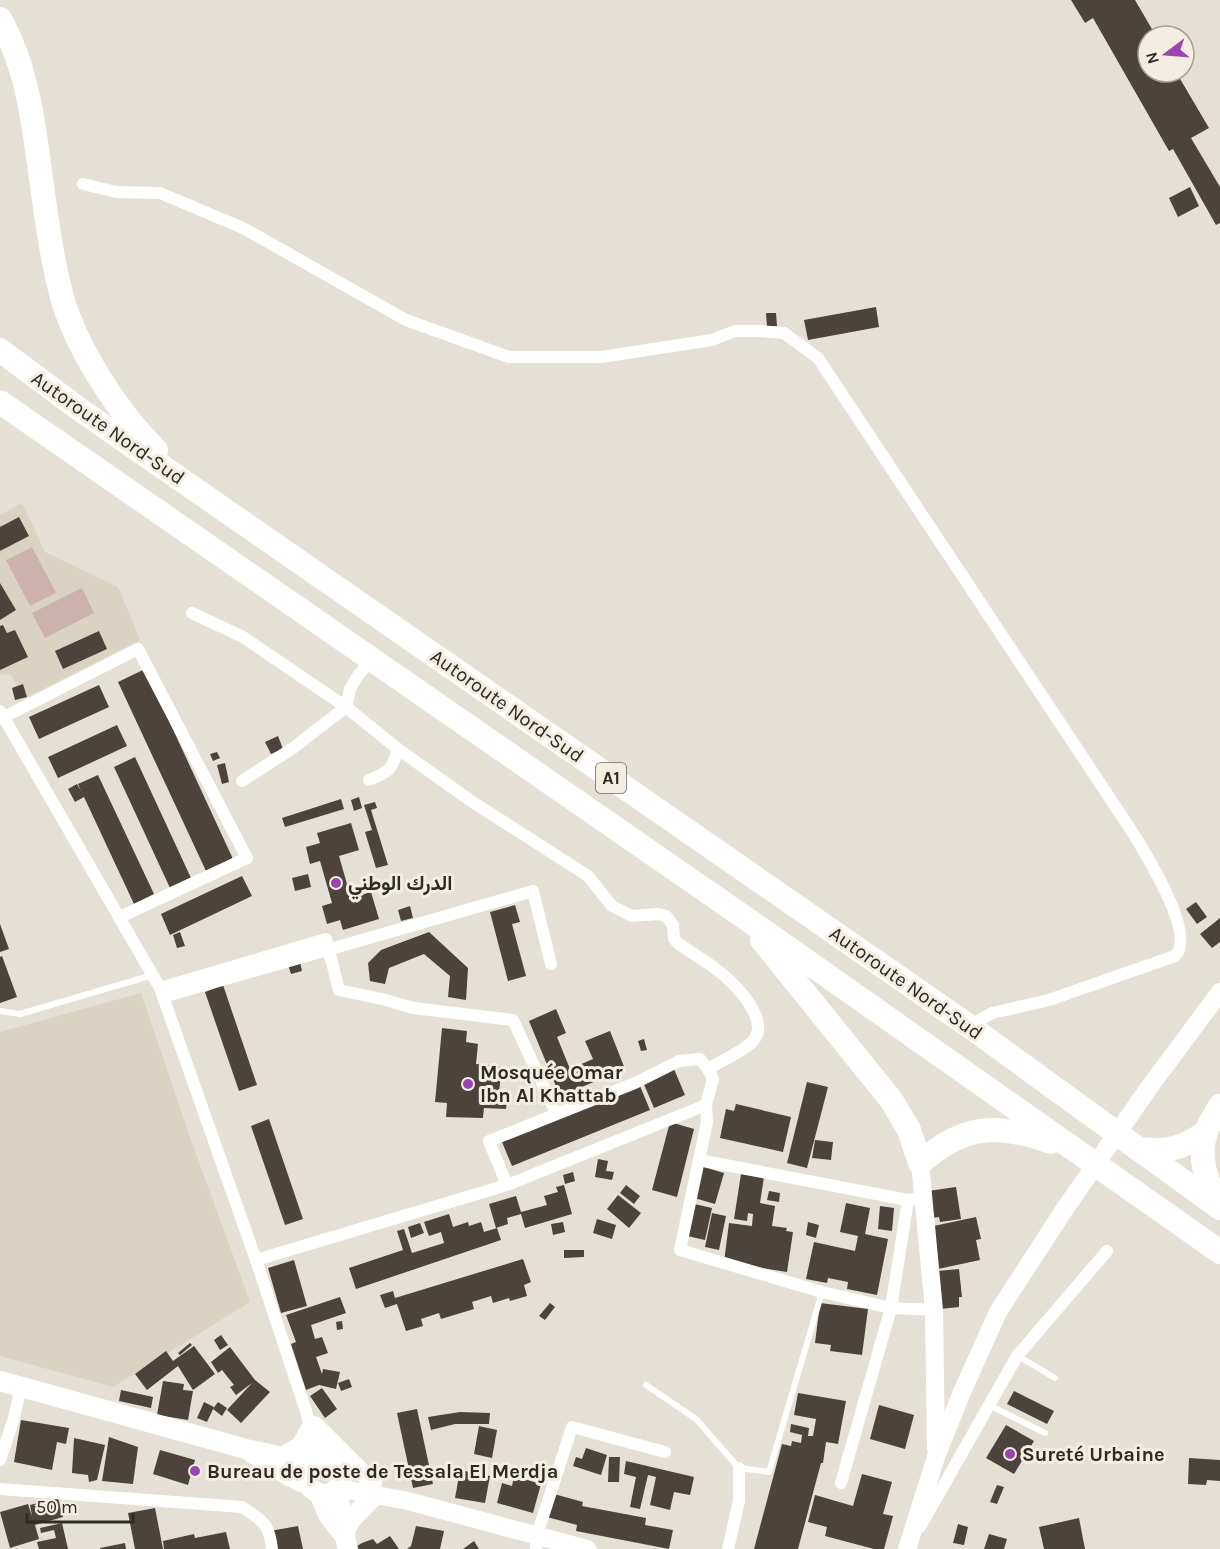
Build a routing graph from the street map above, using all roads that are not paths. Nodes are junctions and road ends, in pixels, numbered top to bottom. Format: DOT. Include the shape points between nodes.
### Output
graph roads {
  1 [pos="0,19"];
  2 [pos="83,184"];
  3 [pos="0,350"];
  4 [pos="0,402"];
  5 [pos="201,493"];
  6 [pos="192,613"];
  7 [pos="372,660"];
  8 [pos="346,707"];
  9 [pos="2,714"];
  10 [pos="399,749"];
  11 [pos="369,780"];
  12 [pos="242,781"];
  13 [pos="120,917"];
  14 [pos="751,922"];
  15 [pos="328,949"];
  16 [pos="551,964"];
  17 [pos="154,974"];
  18 [pos="162,992"];
  19 [pos="1220,992"];
  20 [pos="0,1011"];
  21 [pos="969,1026"];
  22 [pos="708,1069"];
  23 [pos="706,1105"];
  24 [pos="1220,1106"];
  25 [pos="556,1113"];
  26 [pos="1205,1133"];
  27 [pos="1138,1149"];
  28 [pos="1074,1150"];
  29 [pos="699,1160"];
  30 [pos="920,1163"];
  31 [pos="507,1185"];
  32 [pos="916,1199"];
  33 [pos="1220,1207"];
  34 [pos="1107,1251"];
  35 [pos="1220,1252"];
  36 [pos="256,1260"];
  37 [pos="822,1292"];
  38 [pos="891,1308"];
  39 [pos="934,1310"];
  40 [pos="1017,1356"];
  41 [pos="1055,1378"];
  42 [pos="0,1382"];
  43 [pos="646,1386"];
  44 [pos="21,1387"];
  45 [pos="988,1405"];
  46 [pos="311,1421"];
  47 [pos="1045,1433"];
  48 [pos="246,1449"];
  49 [pos="665,1452"];
  50 [pos="284,1456"];
  51 [pos="936,1457"];
  52 [pos="0,1460"];
  53 [pos="325,1462"];
  54 [pos="739,1468"];
  55 [pos="841,1483"];
  56 [pos="0,1489"];
  57 [pos="325,1489"];
  58 [pos="374,1489"];
  59 [pos="345,1542"];
  60 [pos="536,1542"];
  61 [pos="272,1549"];
  62 [pos="587,1549"];
  63 [pos="728,1549"];
  64 [pos="907,1549"];
  1 -- 5 [label="highway" via="27,86 53,258 65,305 86,354 136,430"];
  2 -- 21 [label="street" via="116,192 160,193 243,228 406,320 509,357 601,357 712,340 735,331 760,331 784,333 818,358 1133,833 1171,899 1179,928 1180,942 1174,956 1049,1000 992,1013"];
  3 -- 5 [label="highway, Autoroute Nord-Sud / A1"];
  4 -- 7 [label="highway, Autoroute Nord-Sud / A1"];
  5 -- 21 [label="highway, Autoroute Nord-Sud / A1"];
  6 -- 8 [label="street" via="243,637"];
  7 -- 8 [label="street" via="350,689"];
  7 -- 14 [label="highway, Autoroute Nord-Sud / A1"];
  8 -- 10 [label="street"];
  8 -- 12 [label="street"];
  9 -- 13 [label="street"];
  9 -- 13 [label="street" via="138,649 247,858"];
  10 -- 11 [label="street" via="393,768"];
  10 -- 22 [label="street" via="471,801 588,876 612,906 632,916 666,916 673,926 674,939 723,974 754,1010 759,1032 753,1042"];
  13 -- 17 [label="street"];
  14 -- 28 [label="highway, Autoroute Nord-Sud / A1"];
  14 -- 30 [label="highway" via="892,1101 909,1130"];
  15 -- 16 [label="street" via="533,891"];
  15 -- 18 [label="street" via="326,939"];
  15 -- 25 [label="street" via="339,990 413,1008 513,1020"];
  17 -- 18 [label="street"];
  17 -- 20 [label="lane" via="37,1010 20,1014"];
  18 -- 36 [label="street"];
  19 -- 51 [label="main road" via="1064,1210 998,1312"];
  21 -- 27 [label="highway, Autoroute Nord-Sud / A1"];
  22 -- 23 [label="street" via="713,1079"];
  22 -- 25 [label="street" via="700,1059 679,1061"];
  23 -- 29 [label="street"];
  23 -- 31 [label="street"];
  24 -- 26 [label="highway"];
  25 -- 31 [label="street" via="489,1141"];
  26 -- 27 [label="highway" via="1175,1149"];
  26 -- 33 [label="highway" via="1206,1173"];
  27 -- 33 [label="highway, Autoroute Nord-Sud / A1"];
  28 -- 30 [label="highway" via="1015,1131 995,1129 953,1138"];
  28 -- 35 [label="highway, Autoroute Nord-Sud / A1"];
  29 -- 32 [label="street"];
  29 -- 37 [label="street" via="680,1250"];
  30 -- 32 [label="main road"];
  31 -- 36 [label="street"];
  32 -- 38 [label="street"];
  32 -- 39 [label="main road"];
  34 -- 40 [label="street"];
  36 -- 46 [label="street"];
  37 -- 38 [label="street"];
  37 -- 54 [label="lane" via="769,1472"];
  38 -- 39 [label="street"];
  38 -- 55 [label="street"];
  39 -- 51 [label="main road"];
  40 -- 41 [label="lane"];
  40 -- 45 [label="street"];
  42 -- 44 [label="main road"];
  43 -- 54 [label="lane" via="696,1419"];
  44 -- 48 [label="main road"];
  44 -- 52 [label="street"];
  45 -- 47 [label="lane"];
  45 -- 64 [label="street"];
  46 -- 50 [label="main road" via="301,1446"];
  46 -- 53 [label="street"];
  46 -- 58 [label="main road"];
  48 -- 50 [label="main road"];
  48 -- 57 [label="main road" via="267,1464"];
  49 -- 60 [label="street" via="572,1427"];
  50 -- 53 [label="main road"];
  51 -- 64 [label="main road"];
  53 -- 57 [label="main road" via="342,1477"];
  53 -- 57 [label="main road" via="306,1473"];
  53 -- 58 [label="main road"];
  54 -- 63 [label="street" via="739,1501"];
  56 -- 61 [label="street" via="242,1507 264,1521"];
  57 -- 58 [label="main road"];
  57 -- 59 [label="main road" via="328,1515"];
  58 -- 59 [label="main road" via="353,1517"];
  58 -- 60 [label="main road"];
  60 -- 62 [label="main road"];
}
